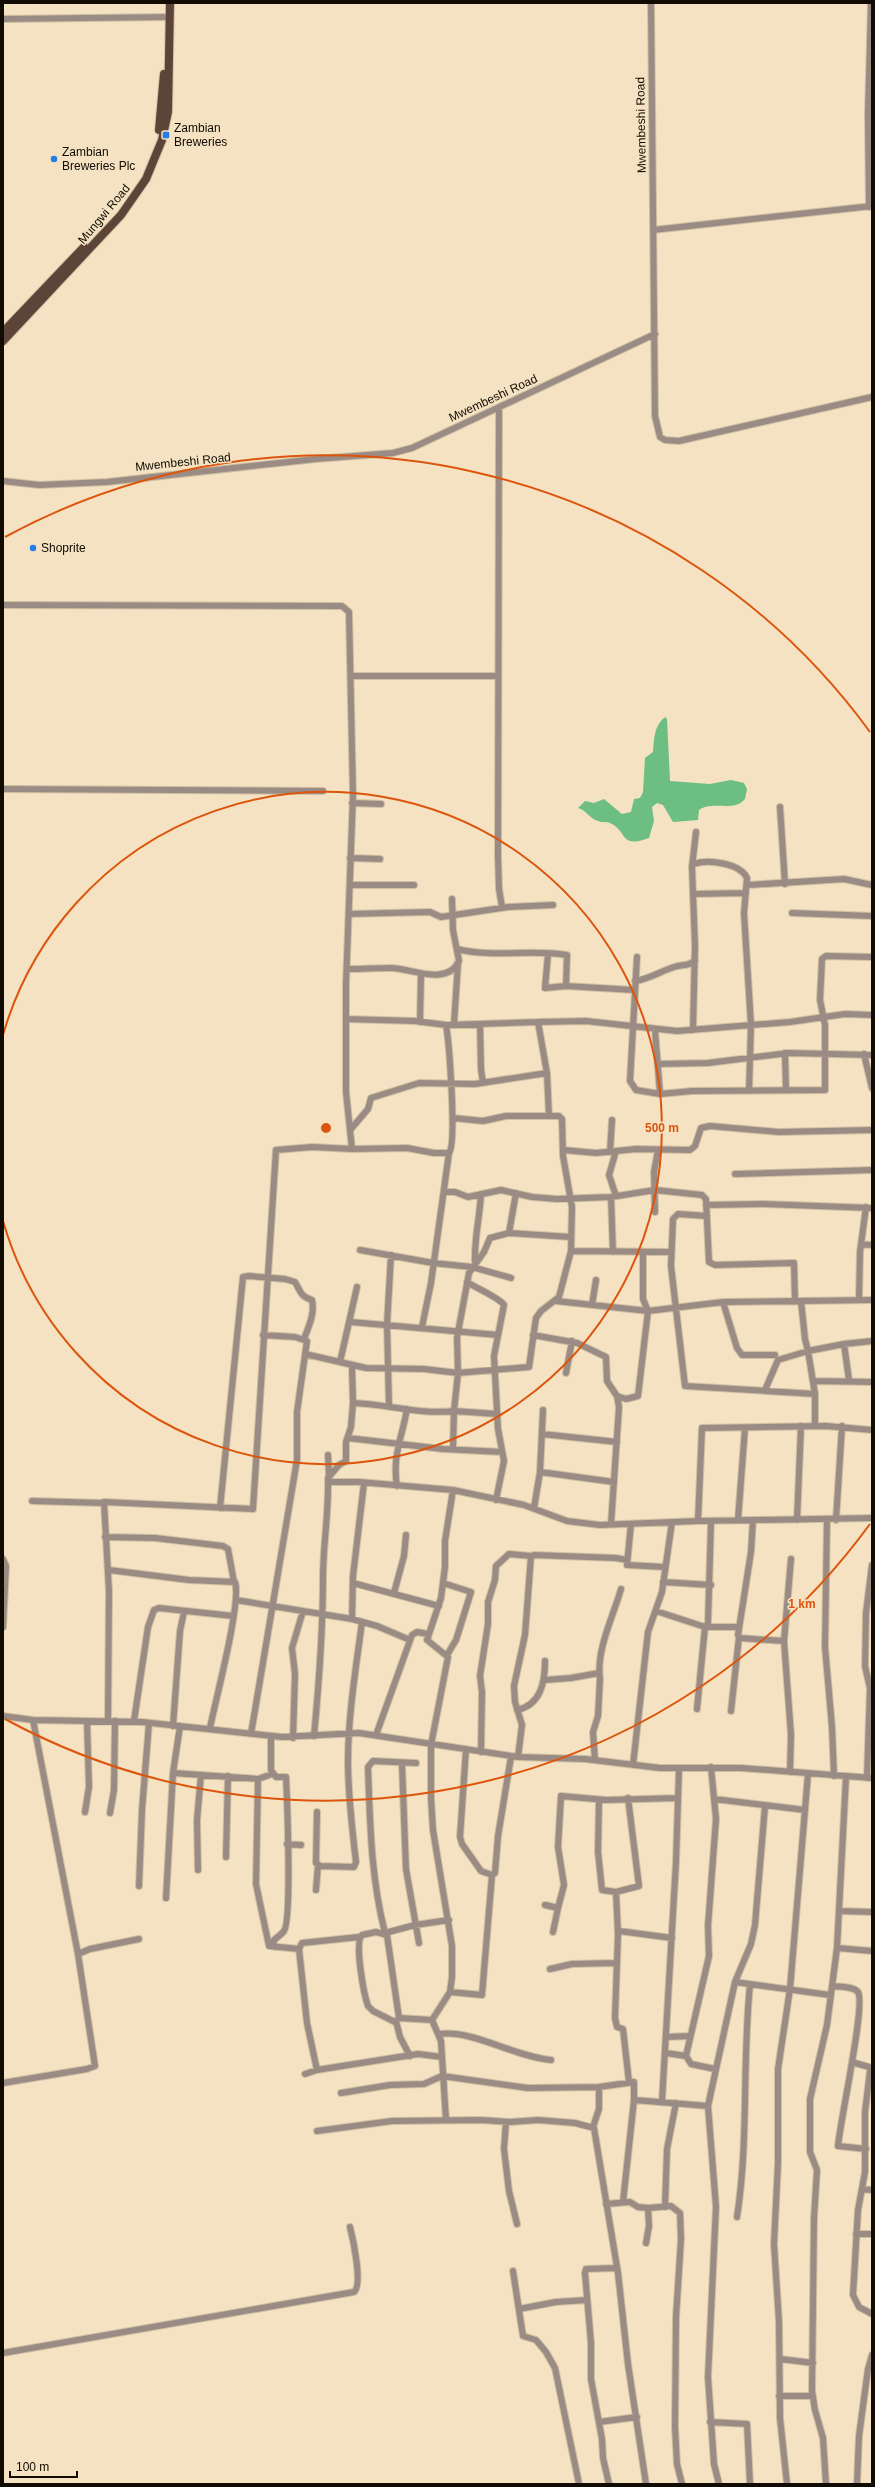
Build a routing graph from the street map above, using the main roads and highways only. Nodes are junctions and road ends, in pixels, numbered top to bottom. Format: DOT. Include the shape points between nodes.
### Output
graph roads {
  1 [pos="165,3"];
  2 [pos="170,3"];
  3 [pos="167,17"];
  4 [pos="18,320"];
  5 [pos="3,332"];
  6 [pos="3,341"];
  1 -- 3 [label="main road, Mungwi Road"];
  2 -- 3 [label="main road, Mungwi Road"];
  3 -- 4 [label="main road, Mungwi Road" via="166,101 154,149 143,175 132,194"];
  4 -- 5 [label="main road, Mungwi Road"];
  4 -- 6 [label="main road, Mungwi Road"];
}
